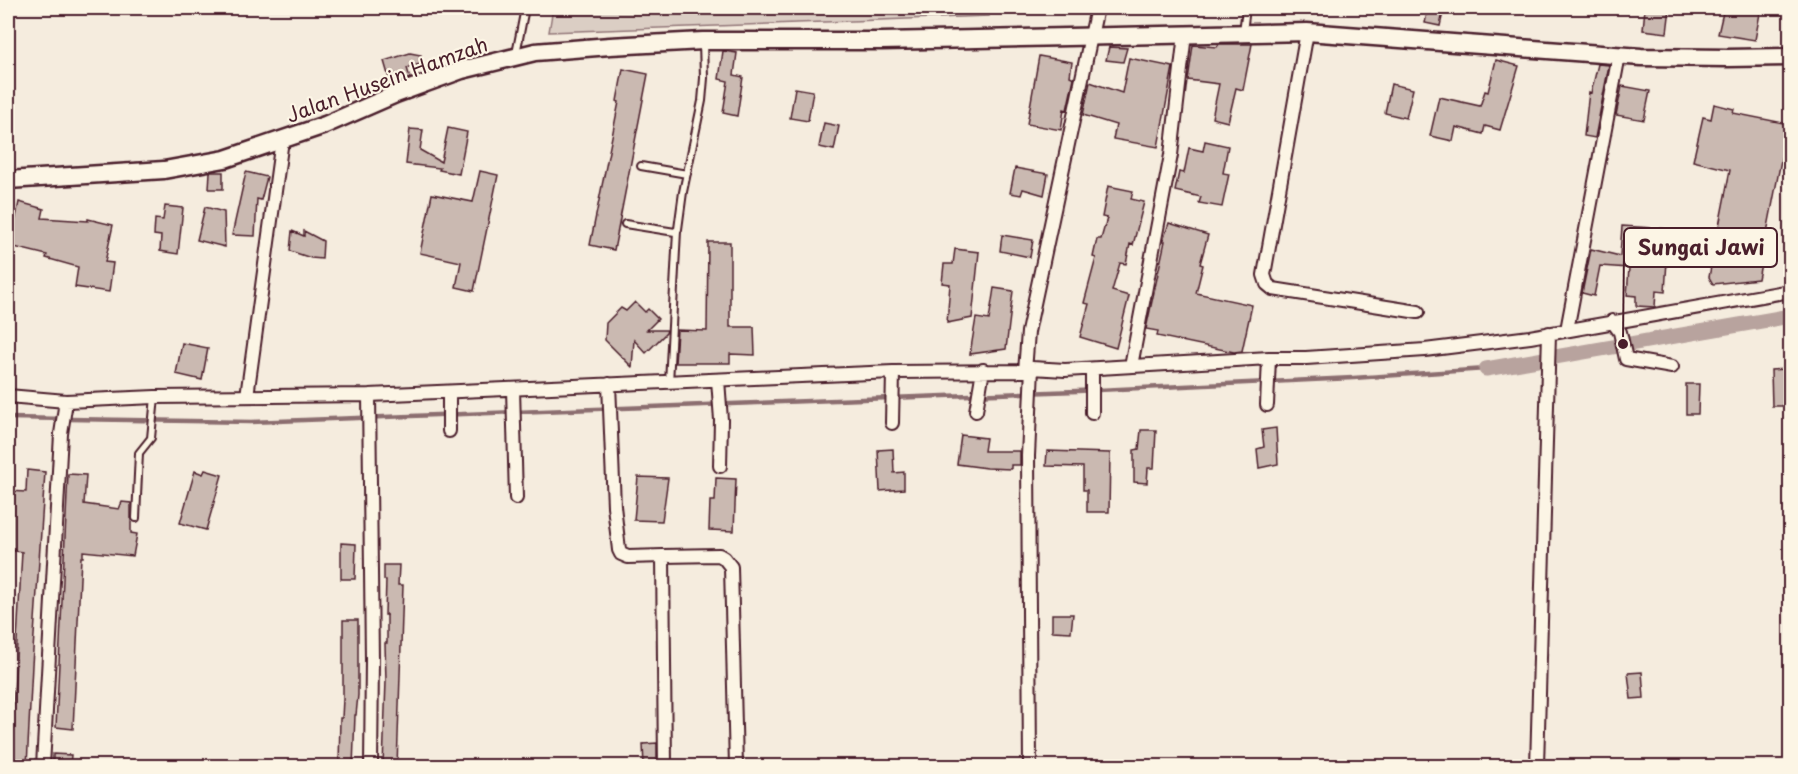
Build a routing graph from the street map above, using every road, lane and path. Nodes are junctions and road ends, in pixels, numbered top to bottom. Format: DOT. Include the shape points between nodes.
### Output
graph roads {
  1 [pos="525,8"];
  2 [pos="1097,8"];
  3 [pos="1246,8"];
  4 [pos="1307,32"];
  5 [pos="1242,33"];
  6 [pos="1185,34"];
  7 [pos="1091,36"];
  8 [pos="703,40"];
  9 [pos="515,55"];
  10 [pos="1619,55"];
  11 [pos="1791,57"];
  12 [pos="282,140"];
  13 [pos="641,166"];
  14 [pos="687,174"];
  15 [pos="8,180"];
  16 [pos="626,224"];
  17 [pos="676,231"];
  18 [pos="1791,291"];
  19 [pos="1418,312"];
  20 [pos="1612,321"];
  21 [pos="1567,330"];
  22 [pos="1549,336"];
  23 [pos="1269,362"];
  24 [pos="1131,366"];
  25 [pos="1671,367"];
  26 [pos="1030,372"];
  27 [pos="983,373"];
  28 [pos="1093,373"];
  29 [pos="893,376"];
  30 [pos="669,383"];
  31 [pos="719,384"];
  32 [pos="610,390"];
  33 [pos="512,392"];
  34 [pos="369,395"];
  35 [pos="8,396"];
  36 [pos="247,396"];
  37 [pos="449,397"];
  38 [pos="1268,400"];
  39 [pos="155,401"];
  40 [pos="65,402"];
  41 [pos="977,406"];
  42 [pos="1092,409"];
  43 [pos="892,418"];
  44 [pos="449,431"];
  45 [pos="720,466"];
  46 [pos="516,498"];
  47 [pos="136,518"];
  48 [pos="663,556"];
  49 [pos="43,766"];
  50 [pos="371,766"];
  51 [pos="665,766"];
  52 [pos="736,766"];
  53 [pos="1030,766"];
  54 [pos="1538,766"];
  1 -- 9 [label="lane"];
  2 -- 7 [label="street"];
  3 -- 5 [label="lane"];
  4 -- 5 [label="street, Jalan Husein Hamzah"];
  4 -- 10 [label="street, Jalan Husein Hamzah"];
  4 -- 19 [label="street" via="1264,275 1267,284 1273,289"];
  5 -- 6 [label="street, Jalan Husein Hamzah"];
  6 -- 7 [label="street, Jalan Husein Hamzah"];
  6 -- 24 [label="street" via="1171,155"];
  7 -- 8 [label="street, Jalan Husein Hamzah"];
  7 -- 26 [label="street" via="1028,332"];
  8 -- 9 [label="street, Jalan Husein Hamzah"];
  8 -- 14 [label="lane" via="702,101"];
  9 -- 12 [label="street, Jalan Husein Hamzah" via="396,94"];
  10 -- 11 [label="street, Jalan Husein Hamzah"];
  10 -- 21 [label="street"];
  12 -- 15 [label="street, Jalan Husein Hamzah" via="225,159 164,170"];
  12 -- 36 [label="street"];
  13 -- 14 [label="lane"];
  14 -- 17 [label="lane"];
  16 -- 17 [label="lane"];
  17 -- 30 [label="lane"];
  18 -- 20 [label="street"];
  20 -- 21 [label="street"];
  20 -- 25 [label="street" via="1620,332 1626,359"];
  21 -- 22 [label="street"];
  22 -- 23 [label="street"];
  22 -- 54 [label="street"];
  23 -- 24 [label="street"];
  23 -- 38 [label="street"];
  24 -- 28 [label="street"];
  26 -- 27 [label="street"];
  26 -- 28 [label="street"];
  26 -- 53 [label="street"];
  27 -- 29 [label="street"];
  27 -- 41 [label="street"];
  28 -- 42 [label="street"];
  29 -- 31 [label="street"];
  29 -- 43 [label="street"];
  30 -- 31 [label="street"];
  30 -- 32 [label="street"];
  31 -- 45 [label="street"];
  32 -- 33 [label="street"];
  32 -- 48 [label="street" via="614,506 621,554"];
  33 -- 37 [label="street"];
  33 -- 46 [label="street"];
  34 -- 36 [label="street"];
  34 -- 37 [label="street"];
  34 -- 50 [label="street"];
  35 -- 40 [label="street"];
  36 -- 39 [label="street"];
  37 -- 44 [label="street"];
  39 -- 40 [label="street"];
  39 -- 47 [label="lane" via="151,438 139,453"];
  40 -- 49 [label="street"];
  48 -- 51 [label="street"];
  48 -- 52 [label="street" via="719,555 731,567"];
}
